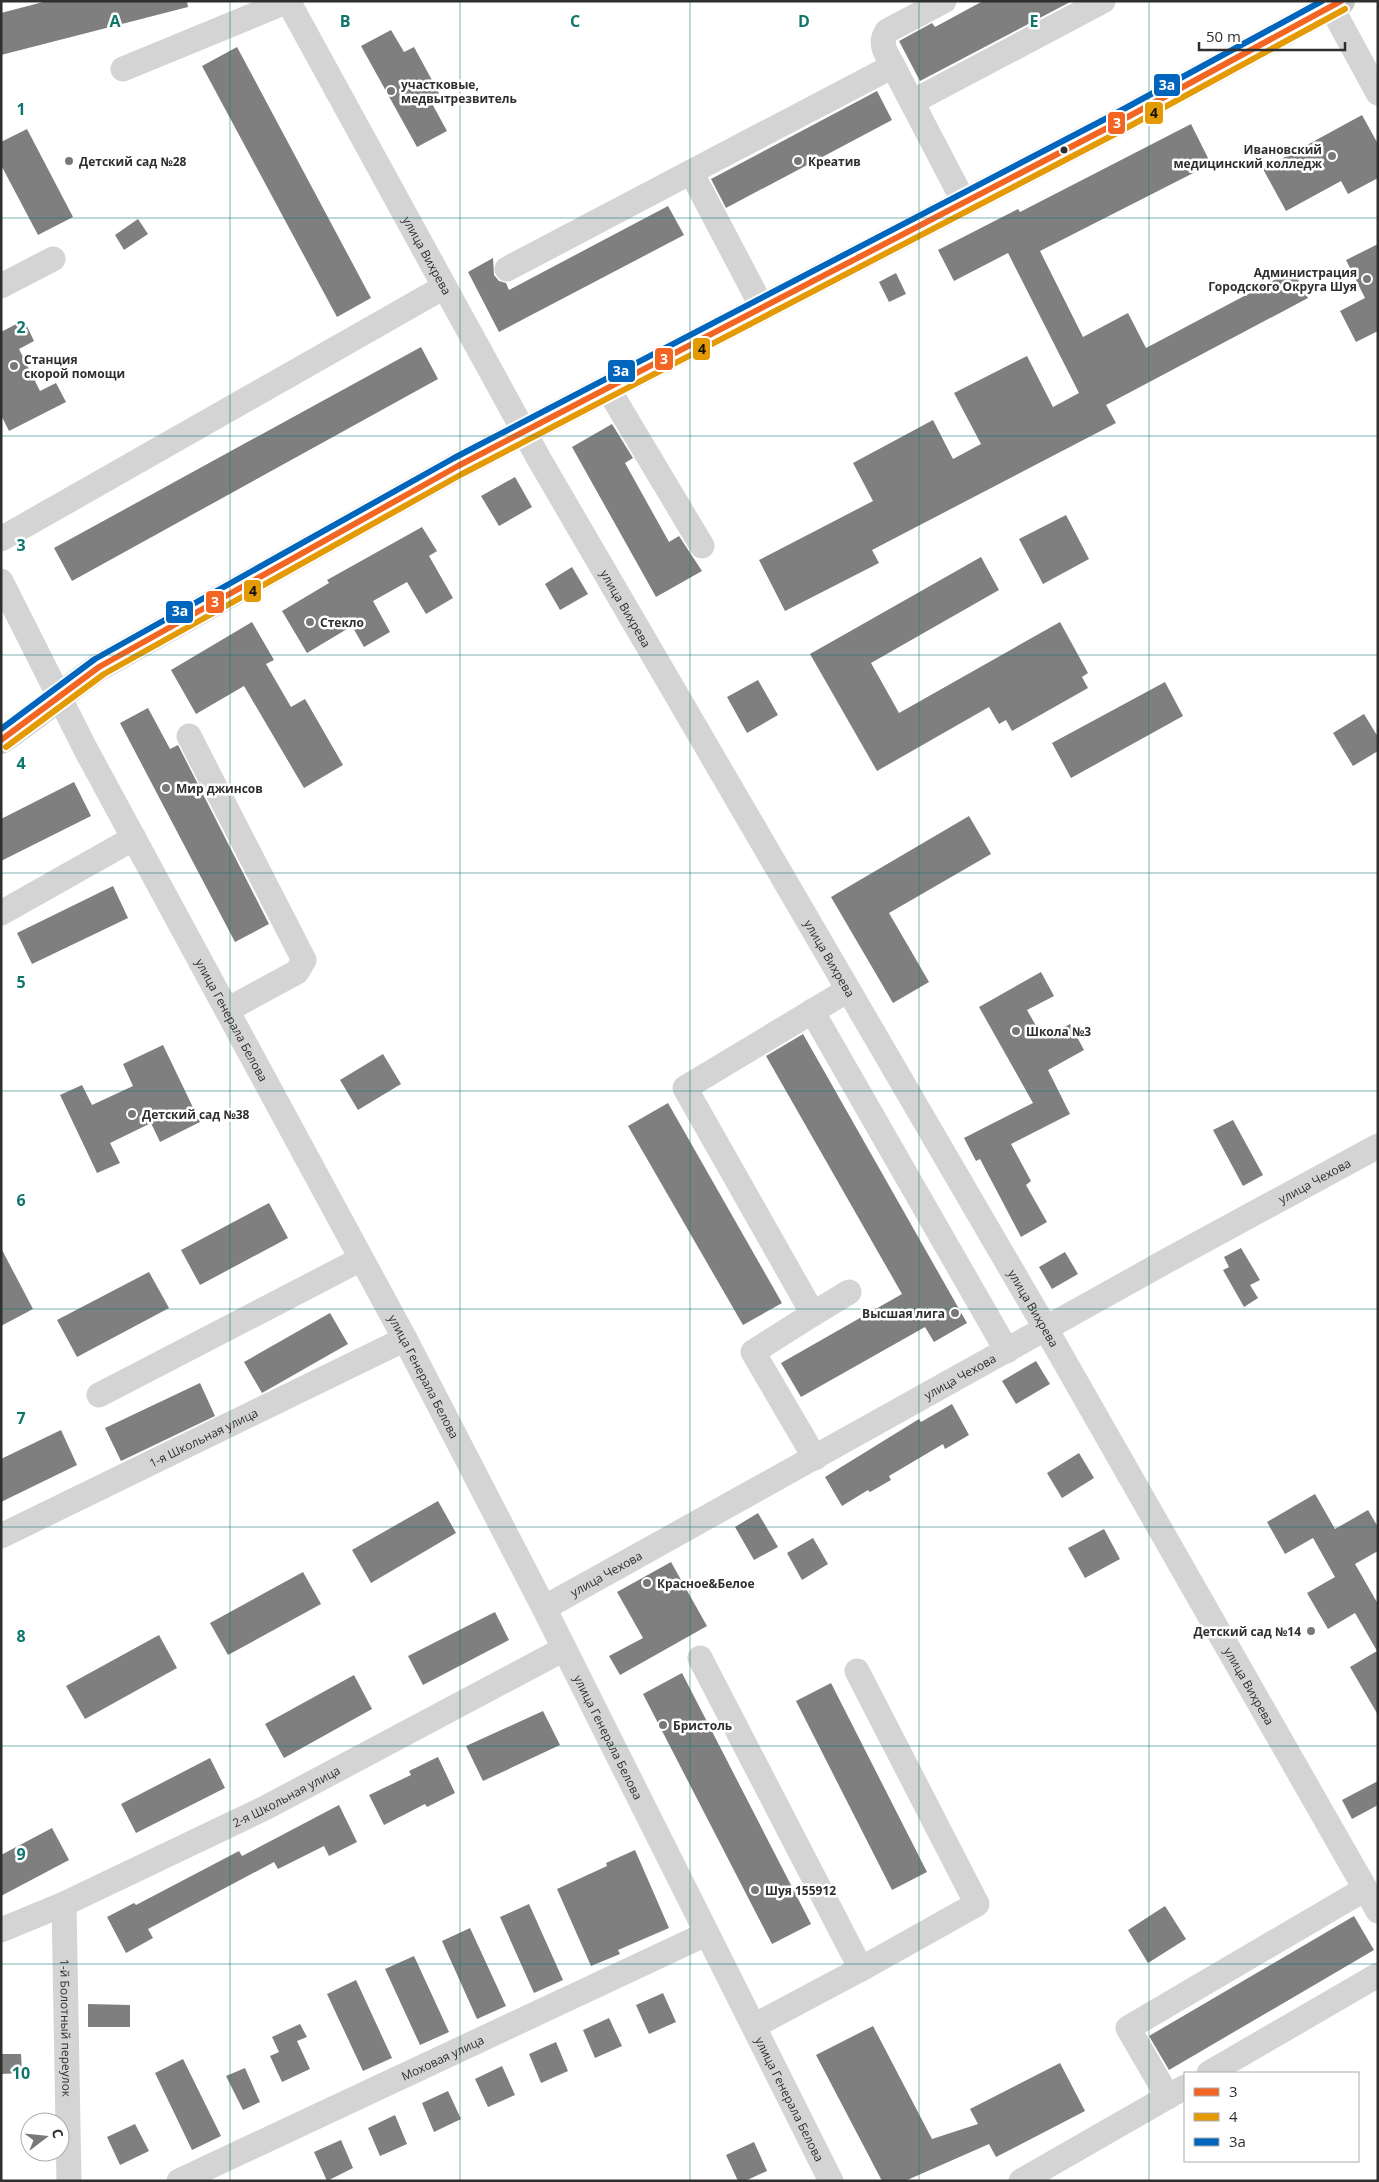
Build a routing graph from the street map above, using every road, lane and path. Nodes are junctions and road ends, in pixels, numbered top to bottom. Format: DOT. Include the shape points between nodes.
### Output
graph roads {
  1 [pos="288,1"];
  2 [pos="944,1"];
  3 [pos="1103,1"];
  4 [pos="1334,3"];
  5 [pos="893,66"];
  6 [pos="123,69"];
  7 [pos="1378,93"];
  8 [pos="912,102"];
  9 [pos="691,172"];
  10 [pos="964,202"];
  11 [pos="53,259"];
  12 [pos="507,269"];
  13 [pos="1,286"];
  14 [pos="444,286"];
  15 [pos="762,307"];
  16 [pos="607,388"];
  17 [pos="523,431"];
  18 [pos="1,539"];
  19 [pos="702,546"];
  20 [pos="1,581"];
  21 [pos="59,695"];
  22 [pos="189,736"];
  23 [pos="1,740"];
  24 [pos="134,838"];
  25 [pos="1,913"];
  26 [pos="848,990"];
  27 [pos="227,1010"];
  28 [pos="812,1011"];
  29 [pos="1378,1146"];
  30 [pos="361,1259"];
  31 [pos="849,1292"];
  32 [pos="813,1314"];
  33 [pos="1046,1329"];
  34 [pos="405,1339"];
  35 [pos="1006,1351"];
  36 [pos="99,1394"];
  37 [pos="815,1458"];
  38 [pos="1,1536"];
  39 [pos="544,1608"];
  40 [pos="564,1648"];
  41 [pos="700,1658"];
  42 [pos="857,1670"];
  43 [pos="1365,1889"];
  44 [pos="64,1904"];
  45 [pos="1378,1911"];
  46 [pos="1,1930"];
  47 [pos="706,1934"];
  48 [pos="861,1969"];
  49 [pos="1378,1975"];
  50 [pos="754,2026"];
  51 [pos="1211,2072"];
  52 [pos="1177,2092"];
  53 [pos="68,2181"];
  54 [pos="179,2181"];
  55 [pos="831,2181"];
  56 [pos="1021,2181"];
  1 -- 6 [label="street"];
  1 -- 14 [label="street, улица Вихрева"];
  2 -- 5 [label="street" via="887,31 882,45"];
  3 -- 8 [label="street"];
  4 -- 7 [label="street"];
  4 -- 10 [label="main road" via="1113,125"];
  5 -- 8 [label="street"];
  5 -- 9 [label="street"];
  8 -- 10 [label="street"];
  9 -- 12 [label="street"];
  9 -- 15 [label="street"];
  10 -- 15 [label="main road"];
  11 -- 13 [label="street"];
  14 -- 17 [label="street, улица Вихрева"];
  14 -- 18 [label="street"];
  15 -- 16 [label="main road"];
  16 -- 17 [label="main road"];
  16 -- 19 [label="street"];
  17 -- 21 [label="main road" via="99,667"];
  17 -- 26 [label="street, улица Вихрева"];
  20 -- 21 [label="street, улица Генерала Белова"];
  21 -- 23 [label="main road"];
  21 -- 24 [label="street, улица Генерала Белова"];
  22 -- 27 [label="street" via="304,960 297,972"];
  24 -- 25 [label="street"];
  24 -- 27 [label="street, улица Генерала Белова"];
  26 -- 28 [label="street"];
  26 -- 33 [label="street, улица Вихрева"];
  27 -- 30 [label="street, улица Генерала Белова"];
  28 -- 32 [label="street" via="685,1088"];
  28 -- 35 [label="street"];
  29 -- 33 [label="street, улица Чехова"];
  30 -- 34 [label="street, улица Генерала Белова"];
  30 -- 36 [label="street"];
  31 -- 32 [label="street"];
  32 -- 37 [label="street" via="753,1352"];
  33 -- 35 [label="street, улица Чехова"];
  33 -- 43 [label="street, улица Вихрева"];
  34 -- 38 [label="street, 1-я Школьная улица"];
  34 -- 39 [label="street, улица Генерала Белова"];
  35 -- 37 [label="street, улица Чехова"];
  37 -- 39 [label="street, улица Чехова"];
  39 -- 40 [label="street, улица Генерала Белова"];
  40 -- 44 [label="street, 2-я Школьная улица" via="265,1808"];
  40 -- 47 [label="street, улица Генерала Белова"];
  41 -- 48 [label="street"];
  42 -- 48 [label="street" via="977,1904"];
  43 -- 45 [label="street, улица Вихрева"];
  43 -- 52 [label="street" via="1128,2028"];
  44 -- 46 [label="street, 2-я Школьная улица"];
  44 -- 53 [label="street, 1-й Болотный переулок"];
  47 -- 50 [label="street, улица Генерала Белова"];
  47 -- 54 [label="street, Моховая улица"];
  48 -- 50 [label="street"];
  49 -- 51 [label="street"];
  50 -- 55 [label="street, улица Генерала Белова"];
  52 -- 56 [label="street"];
}
